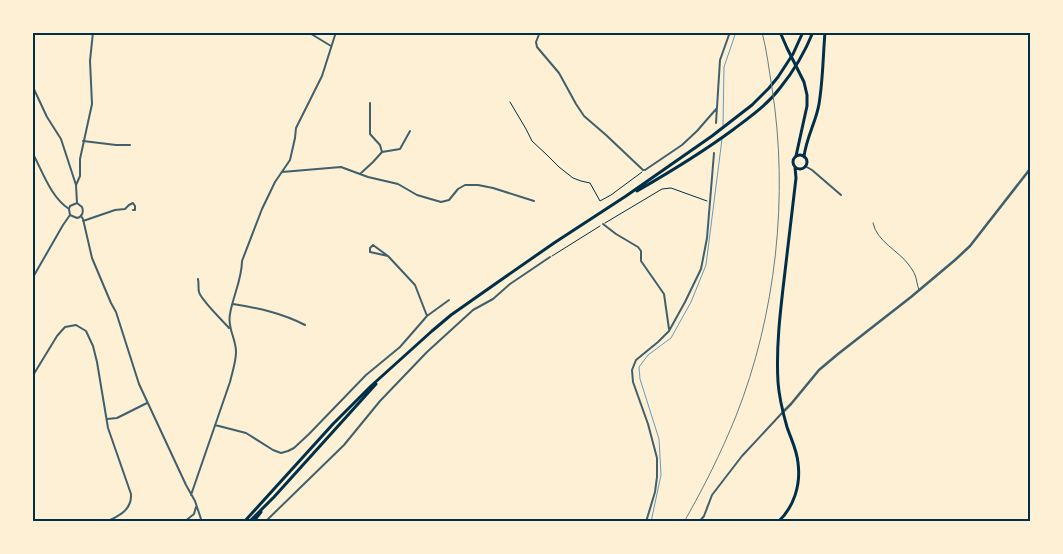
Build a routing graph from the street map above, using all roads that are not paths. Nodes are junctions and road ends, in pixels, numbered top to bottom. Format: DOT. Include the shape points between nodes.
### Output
graph roads {
  1 [pos="93,32"];
  2 [pos="308,32"];
  3 [pos="336,32"];
  4 [pos="540,32"];
  5 [pos="730,32"];
  6 [pos="780,32"];
  7 [pos="803,32"];
  8 [pos="813,32"];
  9 [pos="825,32"];
  10 [pos="331,46"];
  11 [pos="32,85"];
  12 [pos="370,103"];
  13 [pos="717,108"];
  14 [pos="716,123"];
  15 [pos="410,130"];
  16 [pos="83,141"];
  17 [pos="130,145"];
  18 [pos="382,152"];
  19 [pos="33,153"];
  20 [pos="714,153"];
  21 [pos="796,156"];
  22 [pos="804,157"];
  23 [pos="805,166"];
  24 [pos="795,167"];
  25 [pos="801,169"];
  26 [pos="1030,169"];
  27 [pos="282,172"];
  28 [pos="360,174"];
  29 [pos="796,178"];
  30 [pos="76,185"];
  31 [pos="841,195"];
  32 [pos="626,196"];
  33 [pos="534,201"];
  34 [pos="77,203"];
  35 [pos="69,209"];
  36 [pos="133,210"];
  37 [pos="70,215"];
  38 [pos="81,216"];
  39 [pos="84,221"];
  40 [pos="873,223"];
  41 [pos="603,224"];
  42 [pos="388,256"];
  43 [pos="550,257"];
  44 [pos="32,279"];
  45 [pos="198,279"];
  46 [pos="919,290"];
  47 [pos="449,300"];
  48 [pos="233,304"];
  49 [pos="427,316"];
  50 [pos="305,325"];
  51 [pos="229,328"];
  52 [pos="669,331"];
  53 [pos="32,377"];
  54 [pos="379,379"];
  55 [pos="147,403"];
  56 [pos="783,412"];
  57 [pos="107,420"];
  58 [pos="215,424"];
  59 [pos="191,495"];
  60 [pos="274,497"];
  61 [pos="196,507"];
  62 [pos="106,522"];
  63 [pos="184,522"];
  64 [pos="202,522"];
  65 [pos="244,522"];
  66 [pos="250,522"];
  67 [pos="254,522"];
  68 [pos="264,522"];
  69 [pos="646,522"];
  70 [pos="699,522"];
  71 [pos="778,522"];
  1 -- 16 [label="street" via="90,61 92,104"];
  2 -- 10 [label="street"];
  3 -- 10 [label="street"];
  4 -- 13 [label="street" via="537,47 559,73 584,116 641,169 645,170 682,145"];
  5 -- 13 [label="street" via="720,60"];
  6 -- 21 [label="main road" via="807,89 807,106"];
  7 -- 32 [label="main road" via="778,77 752,105"];
  8 -- 32 [label="main road" via="779,89 746,121 711,146"];
  9 -- 22 [label="main road" via="819,104"];
  10 -- 27 [label="street" via="322,76 296,128 290,160"];
  11 -- 30 [label="street" via="61,139"];
  12 -- 18 [label="street" via="370,134"];
  13 -- 14 [label="street"];
  15 -- 18 [label="street" via="400,149"];
  16 -- 17 [label="street"];
  16 -- 30 [label="street" via="80,176"];
  18 -- 28 [label="street"];
  19 -- 35 [label="street" via="57,199"];
  20 -- 52 [label="street" via="701,270"];
  21 -- 22 [label="main road"];
  21 -- 24 [label="main road"];
  22 -- 23 [label="main road"];
  23 -- 25 [label="main road"];
  23 -- 31 [label="street"];
  24 -- 25 [label="main road"];
  24 -- 29 [label="main road"];
  25 -- 29 [label="main road"];
  26 -- 46 [label="street" via="970,246"];
  27 -- 28 [label="street" via="341,167"];
  27 -- 48 [label="street" via="262,209 242,262"];
  28 -- 33 [label="street" via="398,184 417,195 441,202 449,200 465,185 493,188"];
  29 -- 56 [label="main road" via="777,352"];
  30 -- 34 [label="street"];
  32 -- 54 [label="main road" via="464,306"];
  34 -- 35 [label="street"];
  34 -- 38 [label="street" via="82,207"];
  35 -- 37 [label="street"];
  36 -- 39 [label="street" via="134,203"];
  37 -- 38 [label="street"];
  37 -- 44 [label="street"];
  38 -- 39 [label="street"];
  39 -- 55 [label="street" via="92,258 116,312"];
  40 -- 46 [label="lane" via="882,240 908,264 916,276"];
  41 -- 52 [label="street" via="638,246 641,261 664,294"];
  42 -- 42 [label="street" via="373,245 370,248 370,252"];
  42 -- 49 [label="street" via="415,285"];
  43 -- 68 [label="street" via="473,310 427,352 344,445"];
  45 -- 51 [label="street" via="199,292 204,300"];
  46 -- 56 [label="street" via="819,370"];
  47 -- 49 [label="street"];
  48 -- 50 [label="street" via="270,311"];
  48 -- 51 [label="street"];
  49 -- 58 [label="street" via="400,346 288,452 273,450 246,433"];
  51 -- 58 [label="street" via="236,352 230,382"];
  52 -- 69 [label="street" via="636,360 632,370 658,458 655,492"];
  53 -- 57 [label="street" via="57,336 65,327 76,325 86,331 91,340"];
  54 -- 60 [label="main road"];
  54 -- 65 [label="main road" via="333,424"];
  55 -- 57 [label="street"];
  55 -- 59 [label="street"];
  56 -- 70 [label="street" via="742,456 712,496"];
  56 -- 71 [label="main road" via="795,449 798,482 794,499"];
  57 -- 62 [label="street" via="131,499 125,512"];
  58 -- 59 [label="street"];
  59 -- 61 [label="street"];
  60 -- 66 [label="main road"];
  60 -- 67 [label="main road"];
  61 -- 63 [label="street" via="194,514"];
  61 -- 64 [label="street"];
}
